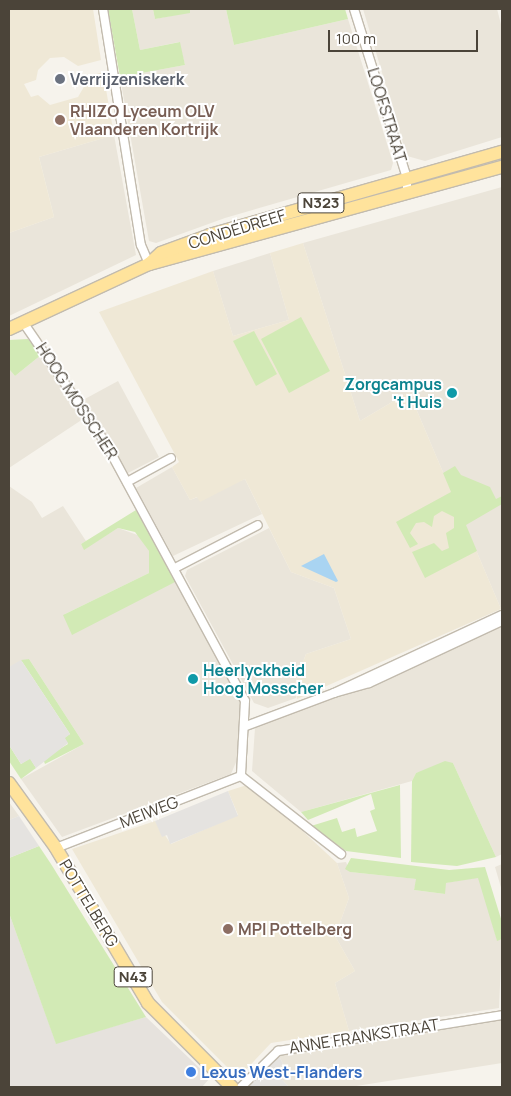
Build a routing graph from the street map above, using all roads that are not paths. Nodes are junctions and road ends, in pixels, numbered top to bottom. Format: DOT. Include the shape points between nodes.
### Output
graph roads {
  1 [pos="103,9"];
  2 [pos="354,9"];
  3 [pos="502,152"];
  4 [pos="502,166"];
  5 [pos="407,178"];
  6 [pos="408,194"];
  7 [pos="148,264"];
  8 [pos="23,322"];
  9 [pos="9,328"];
  10 [pos="171,458"];
  11 [pos="127,482"];
  12 [pos="258,525"];
  13 [pos="175,568"];
  14 [pos="502,615"];
  15 [pos="502,621"];
  16 [pos="334,693"];
  17 [pos="246,726"];
  18 [pos="242,776"];
  19 [pos="9,783"];
  20 [pos="56,848"];
  21 [pos="341,854"];
  22 [pos="502,1015"];
  23 [pos="232,1087"];
  24 [pos="241,1087"];
  1 -- 7 [label="street" via="141,245"];
  2 -- 5 [label="street, LOOFSTRAAT"];
  3 -- 5 [label="main road, CONDÉDREEF / N323"];
  4 -- 6 [label="main road, CONDÉDREEF / N323"];
  5 -- 6 [label="street, LOOFSTRAAT"];
  5 -- 7 [label="main road, CONDÉDREEF / N323" via="210,236 161,253"];
  6 -- 7 [label="main road, CONDÉDREEF / N323"];
  7 -- 8 [label="main road, CONDÉDREEF / N323"];
  8 -- 9 [label="main road, CONDÉDREEF / N323"];
  8 -- 11 [label="street, HOOG MOSSCHER" via="105,442"];
  10 -- 11 [label="street"];
  11 -- 13 [label="street, HOOG MOSSCHER"];
  12 -- 13 [label="street"];
  13 -- 17 [label="street, HOOG MOSSCHER" via="245,701"];
  14 -- 16 [label="street"];
  15 -- 16 [label="street" via="369,683"];
  16 -- 17 [label="street"];
  17 -- 18 [label="street, HOOG MOSSCHER"];
  18 -- 20 [label="street, MEIWEG"];
  18 -- 21 [label="street"];
  19 -- 20 [label="main road, POTTELBERG / N43"];
  20 -- 23 [label="main road, POTTELBERG / N43" via="148,1003"];
  22 -- 24 [label="street, ANNE FRANKSTRAAT" via="278,1051"];
}
